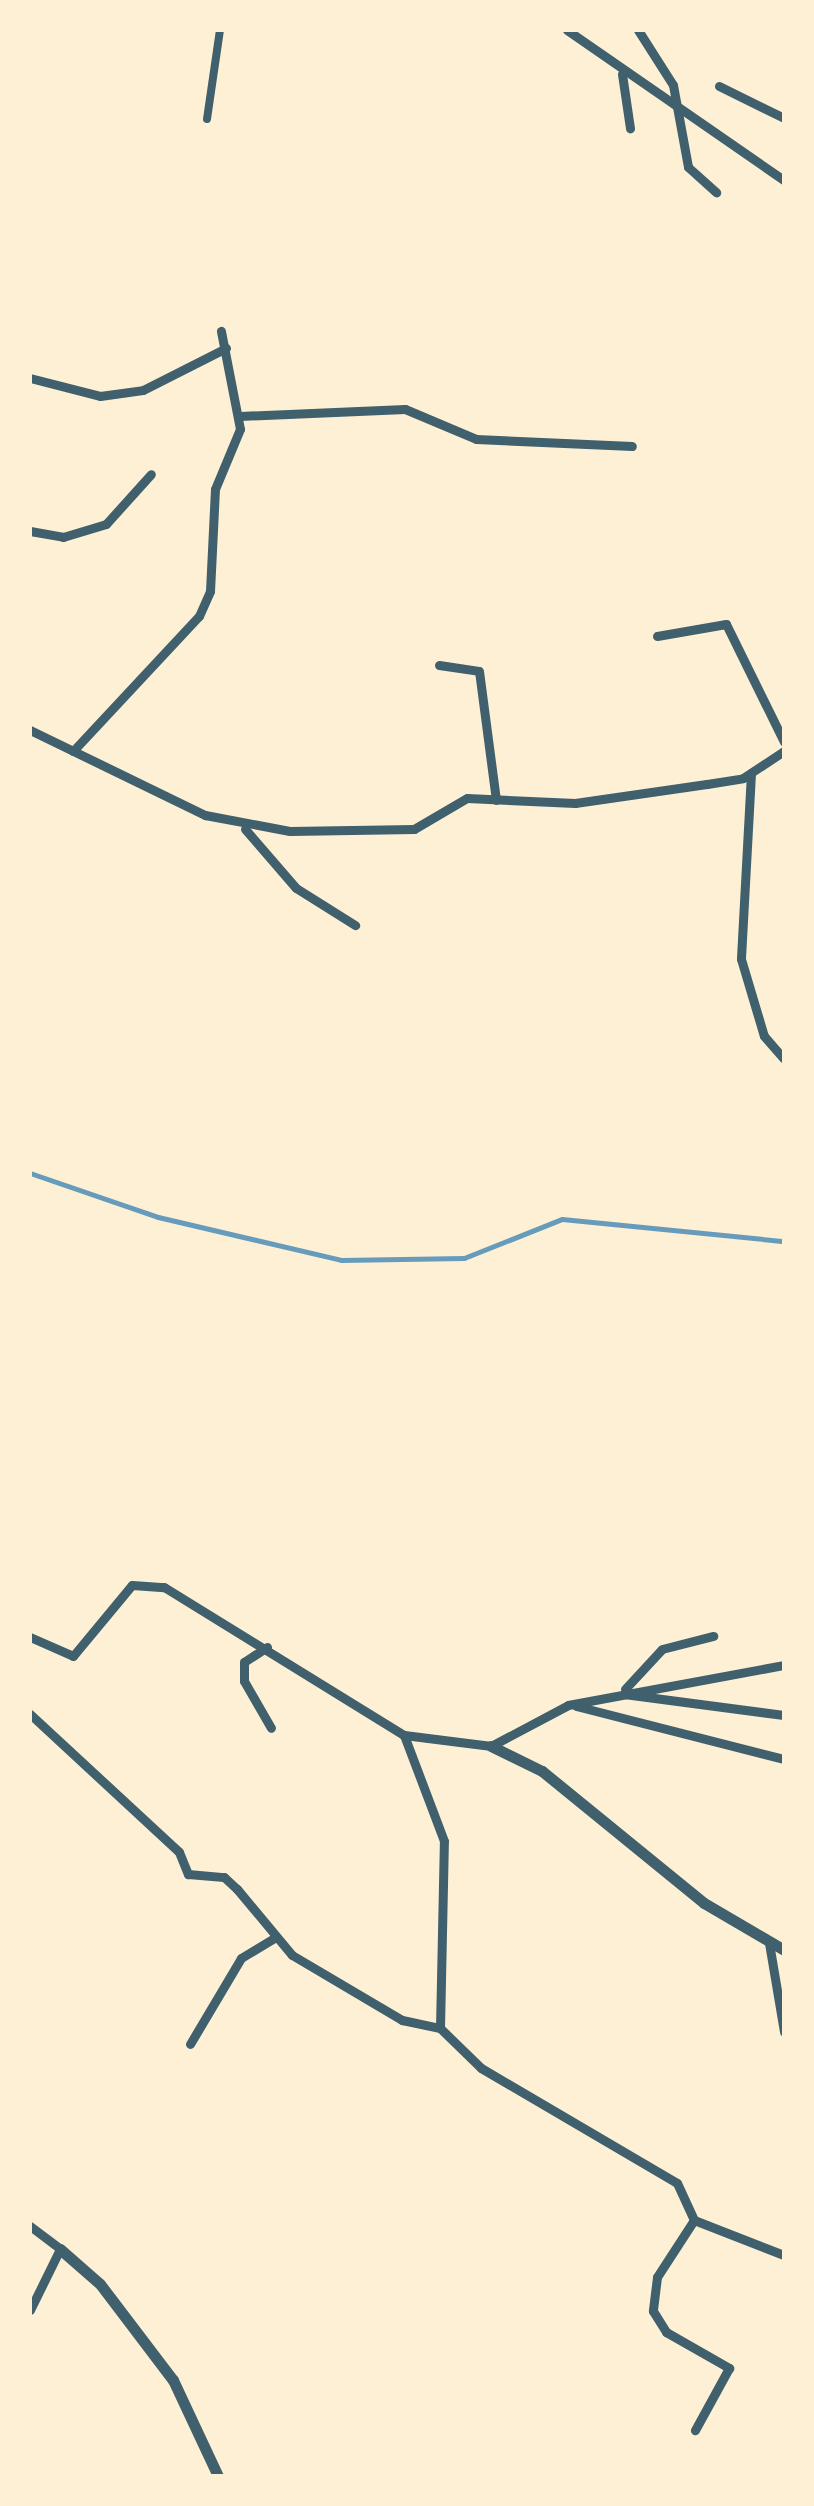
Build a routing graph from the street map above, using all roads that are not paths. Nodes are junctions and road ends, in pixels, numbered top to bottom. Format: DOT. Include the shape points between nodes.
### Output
graph roads {
  1 [pos="220,30"];
  2 [pos="567,30"];
  3 [pos="638,30"];
  4 [pos="622,74"];
  5 [pos="719,86"];
  6 [pos="680,113"];
  7 [pos="784,118"];
  8 [pos="207,119"];
  9 [pos="630,128"];
  10 [pos="784,180"];
  11 [pos="716,192"];
  12 [pos="221,331"];
  13 [pos="226,348"];
  14 [pos="30,378"];
  15 [pos="240,416"];
  16 [pos="632,446"];
  17 [pos="151,474"];
  18 [pos="30,532"];
  19 [pos="657,636"];
  20 [pos="439,665"];
  21 [pos="30,730"];
  22 [pos="784,742"];
  23 [pos="73,751"];
  24 [pos="784,751"];
  25 [pos="752,773"];
  26 [pos="496,800"];
  27 [pos="245,829"];
  28 [pos="355,925"];
  29 [pos="784,1059"];
  30 [pos="713,1636"];
  31 [pos="30,1637"];
  32 [pos="267,1647"];
  33 [pos="784,1665"];
  34 [pos="620,1692"];
  35 [pos="568,1705"];
  36 [pos="30,1714"];
  37 [pos="784,1715"];
  38 [pos="271,1728"];
  39 [pos="404,1735"];
  40 [pos="492,1746"];
  41 [pos="784,1759"];
  42 [pos="274,1938"];
  43 [pos="768,1944"];
  44 [pos="784,1950"];
  45 [pos="440,2028"];
  46 [pos="784,2032"];
  47 [pos="190,2044"];
  48 [pos="694,2220"];
  49 [pos="30,2226"];
  50 [pos="60,2250"];
  51 [pos="784,2255"];
  52 [pos="30,2310"];
  53 [pos="695,2430"];
  54 [pos="218,2476"];
  1 -- 8 [label="street"];
  2 -- 4 [label="street"];
  3 -- 6 [label="street"];
  4 -- 6 [label="street"];
  4 -- 9 [label="street"];
  5 -- 7 [label="street"];
  6 -- 10 [label="street"];
  6 -- 11 [label="street" via="688,167"];
  12 -- 13 [label="street"];
  13 -- 14 [label="street" via="142,390 100,396"];
  13 -- 15 [label="street"];
  15 -- 16 [label="street" via="406,409 476,439"];
  15 -- 23 [label="street" via="215,490 210,591 198,616"];
  17 -- 18 [label="street" via="106,524 63,536"];
  19 -- 22 [label="street" via="726,624"];
  20 -- 26 [label="street" via="479,670"];
  21 -- 23 [label="street"];
  23 -- 27 [label="street"];
  24 -- 25 [label="street"];
  25 -- 26 [label="street" via="575,804"];
  25 -- 29 [label="street" via="741,959 764,1036"];
  26 -- 27 [label="street" via="445,806 414,829"];
  27 -- 28 [label="street" via="296,888"];
  30 -- 34 [label="street" via="662,1649"];
  31 -- 32 [label="street" via="73,1656 132,1585 164,1586"];
  32 -- 38 [label="street" via="244,1662 244,1681"];
  32 -- 39 [label="street"];
  33 -- 34 [label="street"];
  34 -- 35 [label="street"];
  34 -- 37 [label="street"];
  35 -- 40 [label="street"];
  35 -- 41 [label="street" via="644,1716"];
  36 -- 42 [label="street" via="179,1852 188,1874 224,1878 237,1889"];
  39 -- 40 [label="street"];
  39 -- 45 [label="street" via="444,1841"];
  40 -- 43 [label="street" via="542,1771 704,1903"];
  42 -- 45 [label="street" via="402,2020"];
  42 -- 47 [label="street" via="241,1958"];
  43 -- 44 [label="street"];
  43 -- 46 [label="street"];
  45 -- 48 [label="street" via="481,2068 677,2183"];
  48 -- 51 [label="street"];
  48 -- 53 [label="street" via="657,2277 652,2311 666,2332 729,2368"];
  49 -- 50 [label="street"];
  50 -- 52 [label="street"];
  50 -- 54 [label="street" via="100,2284 172,2380"];
}
